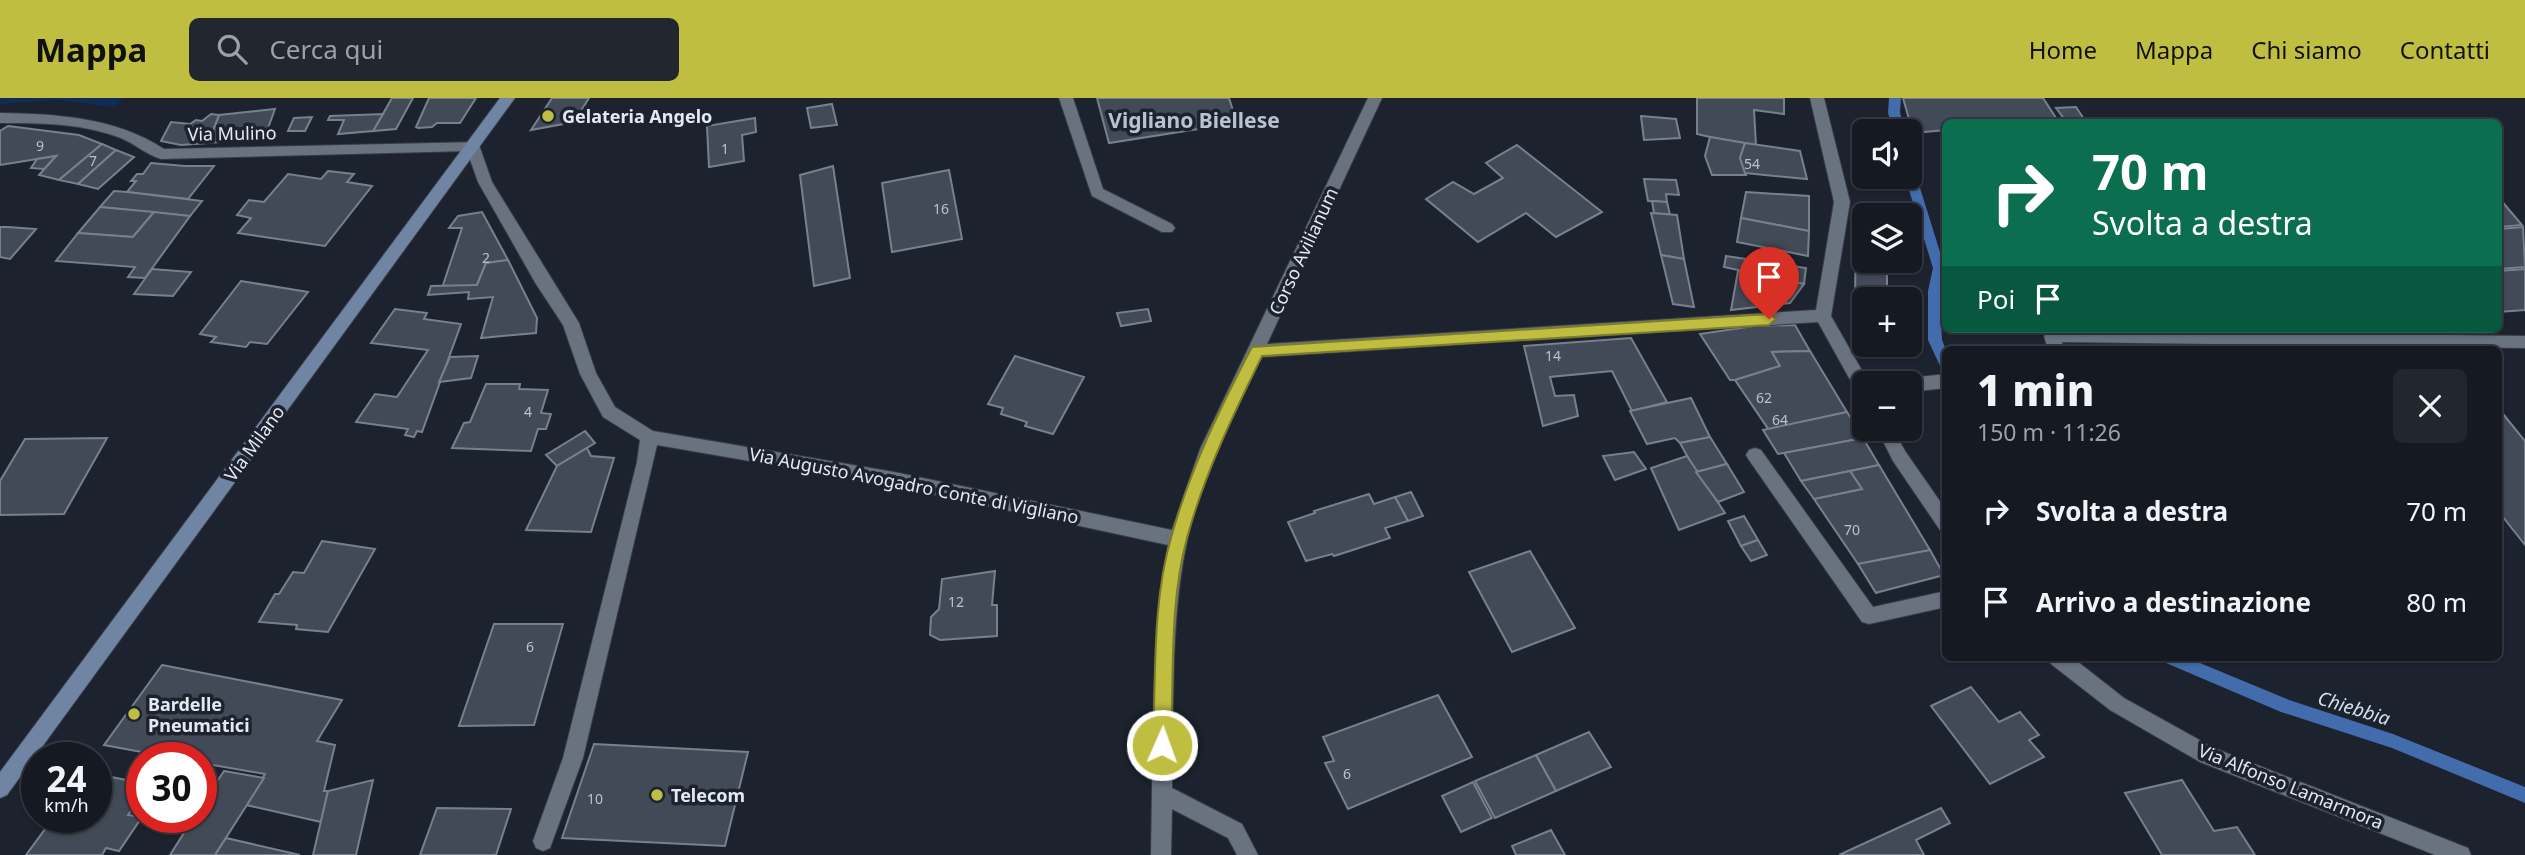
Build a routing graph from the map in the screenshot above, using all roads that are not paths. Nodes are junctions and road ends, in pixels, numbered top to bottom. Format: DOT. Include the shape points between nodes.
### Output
graph roads {
  1 [pos="508,98"];
  2 [pos="1066,98"];
  3 [pos="1375,98"];
  4 [pos="1817,98"];
  5 [pos="0,118"];
  6 [pos="473,146"];
  7 [pos="1167,228"];
  8 [pos="1823,316"];
  9 [pos="2525,342"];
  10 [pos="2055,346"];
  11 [pos="1257,351"];
  12 [pos="1854,371"];
  13 [pos="1942,381"];
  14 [pos="1922,384"];
  15 [pos="649,437"];
  16 [pos="1891,441"];
  17 [pos="1755,455"];
  18 [pos="1942,519"];
  19 [pos="1178,539"];
  20 [pos="1942,600"];
  21 [pos="2062,661"];
  22 [pos="0,788"];
  23 [pos="1160,792"];
  24 [pos="543,841"];
  25 [pos="1161,855"];
  26 [pos="1248,855"];
  27 [pos="2461,855"];
  1 -- 6 [label="main road, Via Milano"];
  2 -- 7 [label="street" via="1097,192"];
  3 -- 11 [label="street, Corso Avilianum"];
  4 -- 8 [label="street" via="1842,202"];
  5 -- 6 [label="street, Via Mulino" via="57,119 95,127 141,138 161,154"];
  6 -- 15 [label="street, Via Augusto Avogadro Conte di Vigliano" via="485,182 570,323 588,374 609,412"];
  6 -- 22 [label="main road, Via Milano"];
  8 -- 11 [label="street"];
  8 -- 12 [label="street"];
  9 -- 10 [label="street" via="2052,336"];
  11 -- 19 [label="street, Corso Avilianum" via="1209,449"];
  13 -- 14 [label="street"];
  15 -- 19 [label="street, Via Augusto Avogadro Conte di Vigliano" via="894,479"];
  15 -- 24 [label="street" via="573,758"];
  16 -- 18 [label="street"];
  17 -- 20 [label="street" via="1869,615"];
  19 -- 23 [label="street, Corso Avilianum" via="1170,589"];
  21 -- 27 [label="street, Via Alfonso Lamarmora" via="2117,704 2207,755"];
  23 -- 25 [label="street, Corso Avilianum"];
  23 -- 26 [label="street" via="1234,831"];
}
